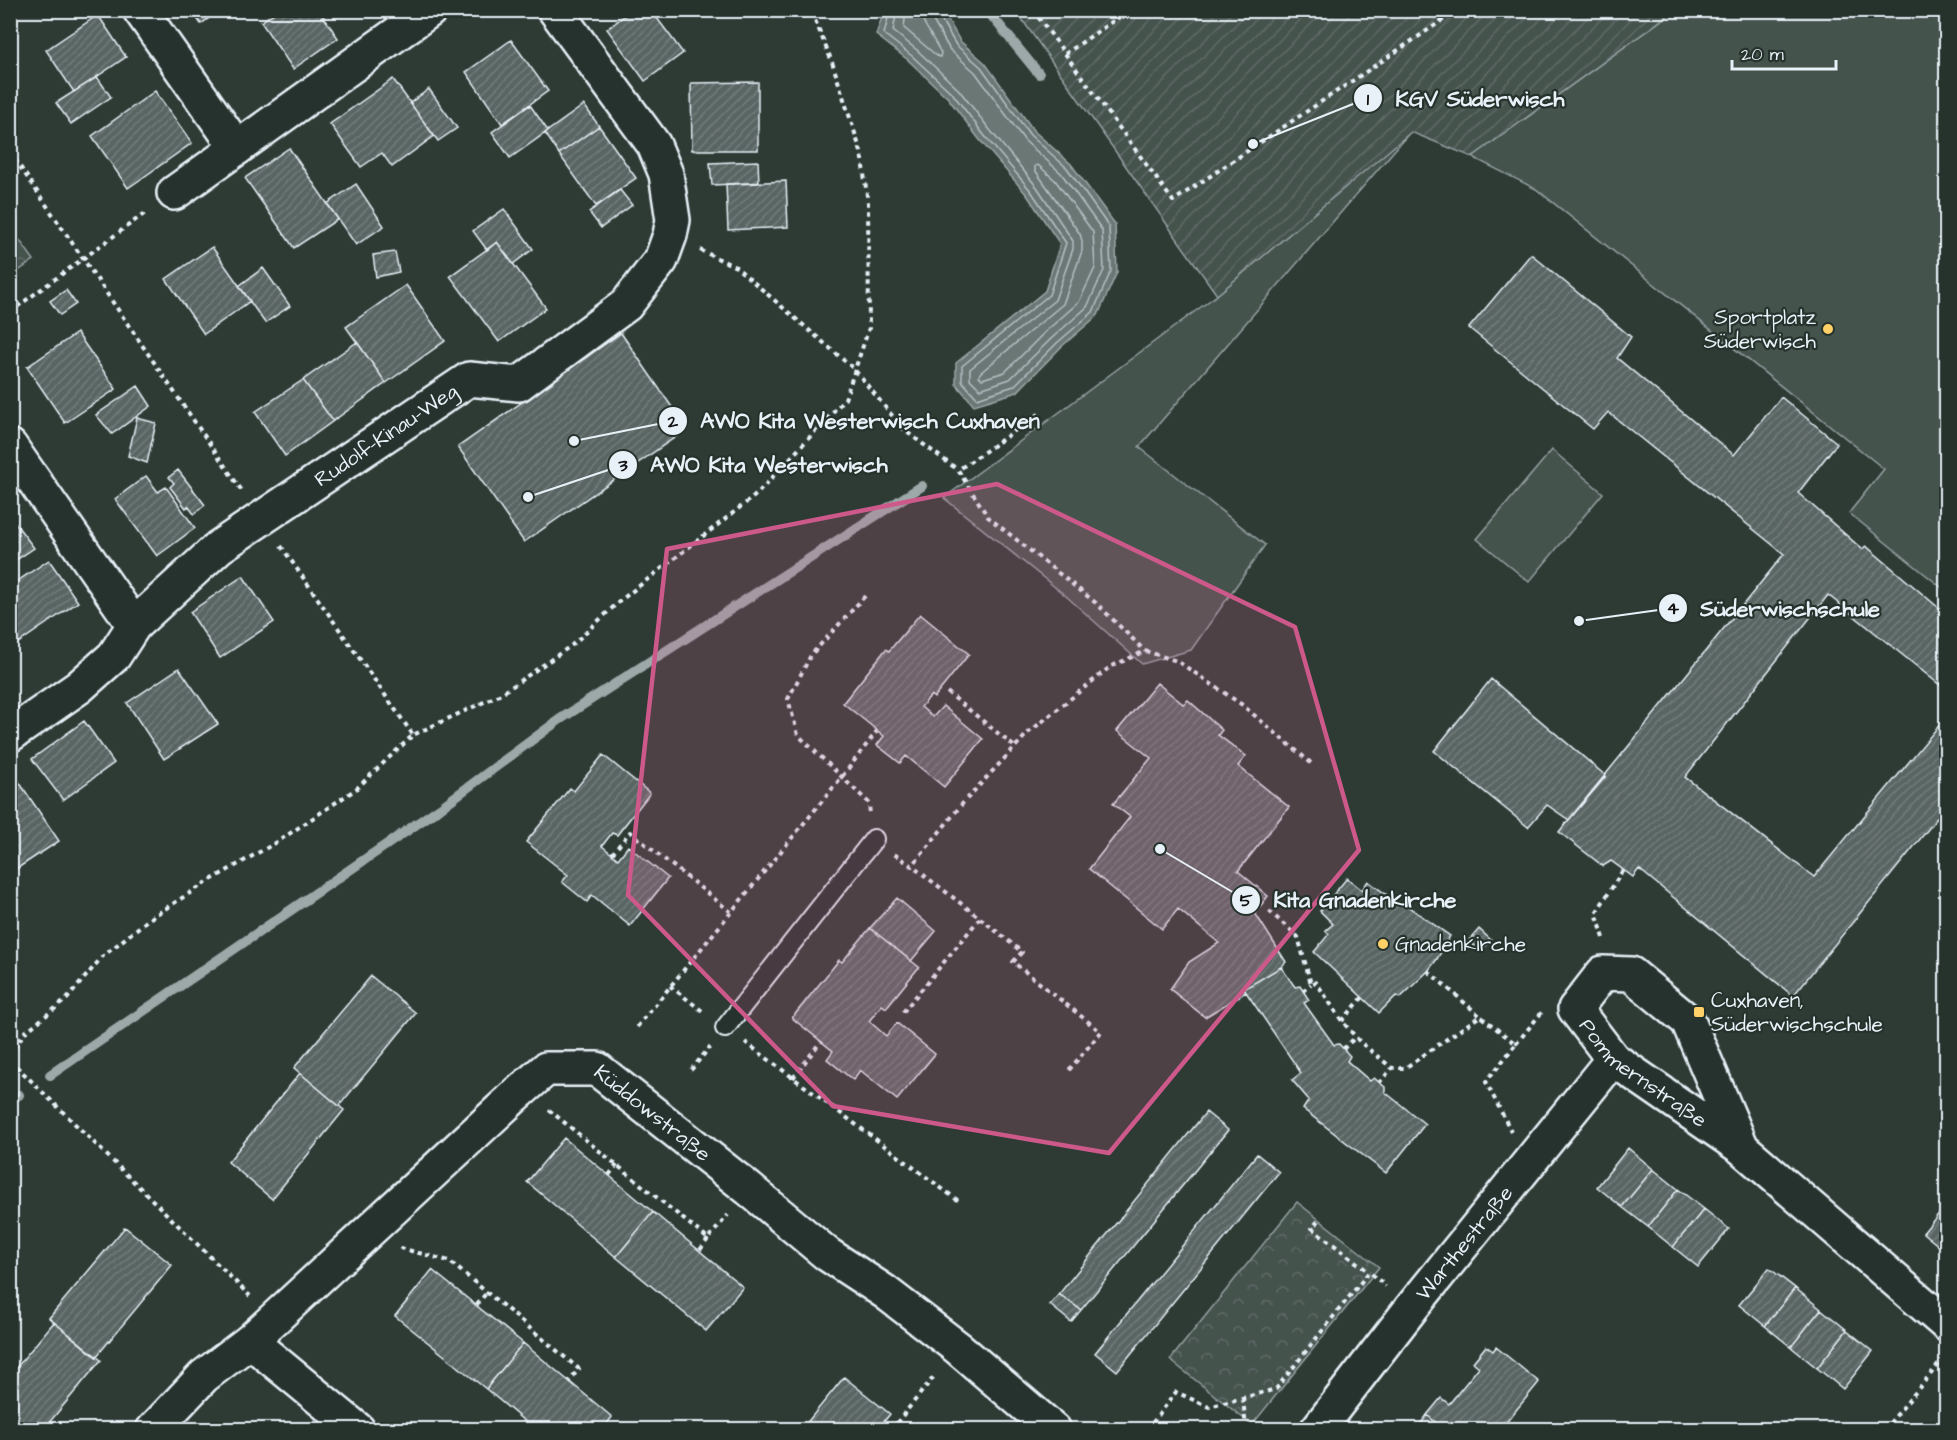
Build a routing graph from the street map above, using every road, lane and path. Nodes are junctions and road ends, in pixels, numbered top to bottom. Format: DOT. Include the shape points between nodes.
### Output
graph roads {
  1 [pos="140,10"];
  2 [pos="430,10"];
  3 [pos="555,10"];
  4 [pos="811,10"];
  5 [pos="1033,10"];
  6 [pos="1129,10"];
  7 [pos="1458,10"];
  8 [pos="1065,54"];
  9 [pos="237,148"];
  10 [pos="10,152"];
  11 [pos="174,193"];
  12 [pos="670,235"];
  13 [pos="83,257"];
  14 [pos="10,312"];
  15 [pos="854,369"];
  16 [pos="1039,414"];
  17 [pos="10,446"];
  18 [pos="958,470"];
  19 [pos="261,519"];
  20 [pos="866,596"];
  21 [pos="134,625"];
  22 [pos="1144,651"];
  23 [pos="947,692"];
  24 [pos="877,731"];
  25 [pos="10,735"];
  26 [pos="413,735"];
  27 [pos="1015,747"];
  28 [pos="1311,763"];
  29 [pos="841,778"];
  30 [pos="874,839"];
  31 [pos="612,854"];
  32 [pos="912,866"];
  33 [pos="1623,870"];
  34 [pos="1269,910"];
  35 [pos="731,912"];
  36 [pos="980,918"];
  37 [pos="1428,971"];
  38 [pos="1615,974"];
  39 [pos="1311,984"];
  40 [pos="670,986"];
  41 [pos="1303,991"];
  42 [pos="1363,997"];
  43 [pos="1548,1004"];
  44 [pos="903,1012"];
  45 [pos="1480,1016"];
  46 [pos="1342,1021"];
  47 [pos="637,1027"];
  48 [pos="725,1028"];
  49 [pos="1356,1037"];
  50 [pos="821,1041"];
  51 [pos="1516,1044"];
  52 [pos="1343,1049"];
  53 [pos="10,1058"];
  54 [pos="1613,1059"];
  55 [pos="1392,1068"];
  56 [pos="1069,1070"];
  57 [pos="793,1078"];
  58 [pos="1379,1083"];
  59 [pos="515,1095"];
  60 [pos="1742,1148"];
  61 [pos="1528,1163"];
  62 [pos="617,1165"];
  63 [pos="609,1175"];
  64 [pos="749,1189"];
  65 [pos="960,1202"];
  66 [pos="1318,1221"];
  67 [pos="370,1229"];
  68 [pos="708,1239"];
  69 [pos="700,1250"];
  70 [pos="1369,1272"];
  71 [pos="1386,1285"];
  72 [pos="487,1292"];
  73 [pos="477,1305"];
  74 [pos="274,1319"];
  75 [pos="1947,1324"];
  76 [pos="250,1341"];
  77 [pos="958,1348"];
  78 [pos="1947,1355"];
  79 [pos="569,1381"];
  80 [pos="1243,1398"];
  81 [pos="153,1430"];
  82 [pos="358,1430"];
  83 [pos="891,1430"];
  84 [pos="1054,1430"];
  85 [pos="1147,1430"];
  86 [pos="1249,1430"];
  87 [pos="1317,1430"];
  88 [pos="1884,1430"];
  1 -- 9 [label="street"];
  2 -- 9 [label="street"];
  3 -- 12 [label="street, Rudolf-Kinau-Weg" via="654,145 666,174 673,220"];
  4 -- 15 [label="path" via="832,62 864,172 869,328"];
  5 -- 8 [label="path"];
  6 -- 8 [label="path"];
  7 -- 8 [label="path" via="1173,201"];
  9 -- 11 [label="street"];
  10 -- 13 [label="path"];
  11 -- 13 [label="path"];
  12 -- 15 [label="path" via="736,267"];
  12 -- 19 [label="street, Rudolf-Kinau-Weg" via="661,260 627,305 519,384 470,379"];
  13 -- 14 [label="path"];
  13 -- 19 [label="path"];
  15 -- 18 [label="path" via="904,430"];
  15 -- 26 [label="path" via="845,399 756,495 621,600 572,645 501,694"];
  16 -- 18 [label="path"];
  17 -- 21 [label="street"];
  18 -- 22 [label="path" via="988,517 1096,603"];
  19 -- 21 [label="street, Rudolf-Kinau-Weg" via="219,547"];
  19 -- 26 [label="path"];
  20 -- 29 [label="path" via="811,655 788,699 798,735"];
  21 -- 25 [label="street, Rudolf-Kinau-Weg" via="114,656 79,687"];
  22 -- 27 [label="path" via="1110,667"];
  22 -- 28 [label="path" via="1177,661 1204,679"];
  23 -- 27 [label="path"];
  24 -- 29 [label="path"];
  26 -- 53 [label="path" via="356,789 133,931 102,957 67,999 24,1033"];
  27 -- 32 [label="path"];
  29 -- 30 [label="path" via="868,803"];
  29 -- 35 [label="path"];
  30 -- 32 [label="path"];
  30 -- 48 [label="lane"];
  31 -- 35 [label="path" via="630,832"];
  32 -- 36 [label="path"];
  33 -- 38 [label="path" via="1596,913"];
  34 -- 39 [label="path" via="1298,938"];
  35 -- 40 [label="path"];
  36 -- 44 [label="path"];
  36 -- 56 [label="path" via="1022,952 1013,963 1101,1032"];
  37 -- 45 [label="path"];
  38 -- 54 [label="street, Pommernstraße" via="1603,973 1575,1009"];
  38 -- 60 [label="street, Pommernstraße" via="1631,974 1688,1021"];
  39 -- 41 [label="path"];
  39 -- 46 [label="path" via="1316,982"];
  40 -- 47 [label="path"];
  40 -- 48 [label="path"];
  42 -- 46 [label="path"];
  43 -- 51 [label="path"];
  45 -- 51 [label="path"];
  45 -- 55 [label="path" via="1405,1068"];
  46 -- 49 [label="path"];
  48 -- 57 [label="path"];
  49 -- 52 [label="path"];
  49 -- 55 [label="path"];
  50 -- 57 [label="path"];
  51 -- 61 [label="path" via="1486,1082"];
  53 -- 74 [label="path"];
  54 -- 60 [label="street, Pommernstraße"];
  54 -- 61 [label="street, Warthestraße"];
  55 -- 58 [label="path"];
  57 -- 65 [label="path"];
  59 -- 62 [label="path" via="543,1105"];
  59 -- 64 [label="street, Küddowstraße" via="546,1069 597,1069"];
  59 -- 67 [label="street, Küddowstraße"];
  60 -- 75 [label="street, Pommernstraße"];
  61 -- 87 [label="street, Warthestraße"];
  62 -- 63 [label="path"];
  62 -- 68 [label="path"];
  64 -- 68 [label="path"];
  64 -- 77 [label="street, Küddowstraße" via="827,1254"];
  66 -- 70 [label="path" via="1312,1228"];
  67 -- 72 [label="path" via="384,1244 449,1261"];
  67 -- 74 [label="street, Küddowstraße"];
  68 -- 69 [label="path"];
  70 -- 71 [label="path"];
  70 -- 80 [label="path" via="1276,1389"];
  72 -- 73 [label="path"];
  72 -- 79 [label="path" via="579,1369"];
  74 -- 76 [label="street, Küddowstraße"];
  76 -- 81 [label="street, Küddowstraße" via="204,1376"];
  76 -- 82 [label="street"];
  77 -- 83 [label="path"];
  77 -- 84 [label="street, Küddowstraße"];
  78 -- 88 [label="path"];
  80 -- 85 [label="path" via="1209,1407 1176,1392"];
  80 -- 86 [label="path"];
}
